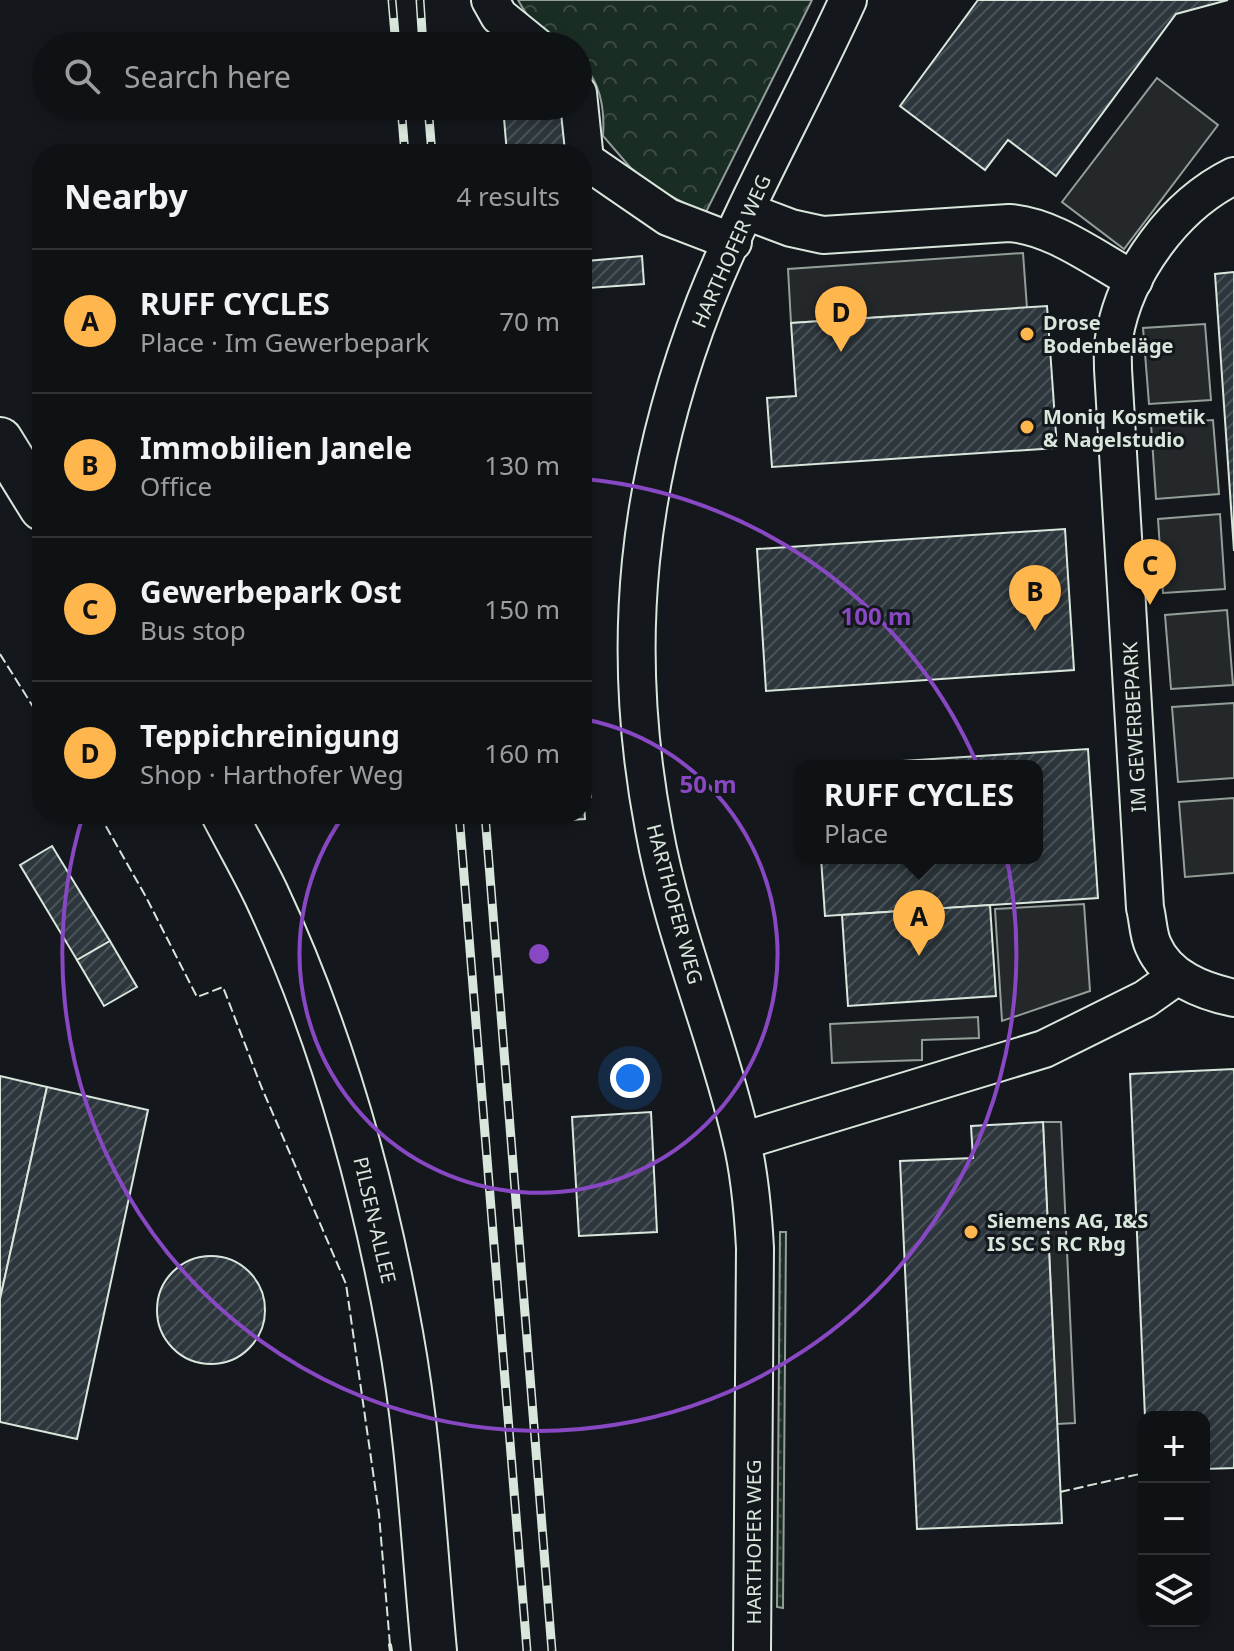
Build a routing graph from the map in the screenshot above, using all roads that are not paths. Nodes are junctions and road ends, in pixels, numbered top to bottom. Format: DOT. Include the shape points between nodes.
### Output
graph roads {
  1 [pos="490,0"];
  2 [pos="848,0"];
  3 [pos="519,32"];
  4 [pos="581,120"];
  5 [pos="583,144"];
  6 [pos="592,165"];
  7 [pos="1234,176"];
  8 [pos="740,226"];
  9 [pos="1134,280"];
  10 [pos="0,440"];
  11 [pos="32,492"];
  12 [pos="229,824"];
  13 [pos="1176,977"];
  14 [pos="1234,998"];
  15 [pos="742,1141"];
  16 [pos="434,1651"];
  17 [pos="752,1651"];
  1 -- 3 [label="street"];
  2 -- 8 [label="street, HARTHOFER WEG"];
  4 -- 5 [label="street"];
  6 -- 8 [label="street" via="668,217"];
  7 -- 9 [label="street, IM GEWERBEPARK" via="1195,202 1167,230"];
  8 -- 9 [label="street" via="823,235 1026,224"];
  8 -- 15 [label="street, HARTHOFER WEG" via="691,341 665,429 646,516 635,641 641,749 654,830"];
  9 -- 13 [label="street, IM GEWERBEPARK" via="1114,337 1113,369 1135,748 1145,908 1153,945"];
  10 -- 11 [label="main road"];
  12 -- 16 [label="main road, PILSEN-ALLEE" via="266,895 318,1025 354,1130 384,1246 412,1417"];
  13 -- 14 [label="street"];
  13 -- 15 [label="street" via="1145,999 1044,1049"];
  15 -- 17 [label="street, HARTHOFER WEG" via="755,1248"];
}
